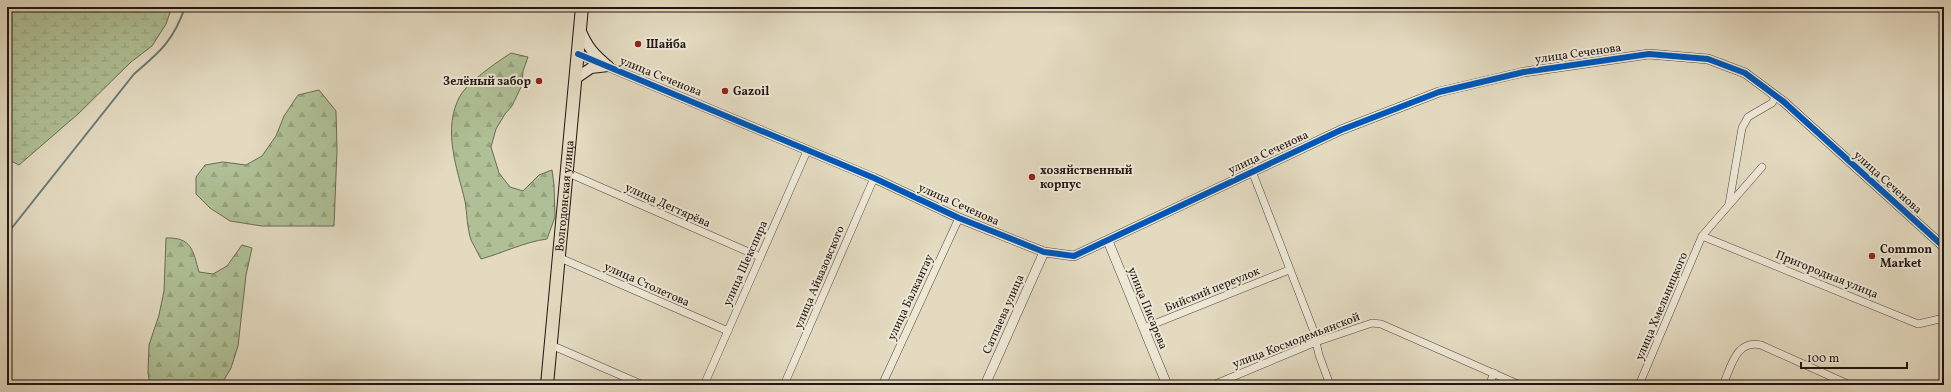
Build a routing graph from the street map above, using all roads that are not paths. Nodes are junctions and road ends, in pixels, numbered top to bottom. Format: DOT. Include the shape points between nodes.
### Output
graph roads {
  1 [pos="582,7"];
  2 [pos="580,28"];
  3 [pos="578,54"];
  4 [pos="608,66"];
  5 [pos="575,78"];
  6 [pos="1776,96"];
  7 [pos="807,151"];
  8 [pos="1762,167"];
  9 [pos="1252,171"];
  10 [pos="566,172"];
  11 [pos="874,178"];
  12 [pos="1729,206"];
  13 [pos="959,218"];
  14 [pos="1702,236"];
  15 [pos="1108,241"];
  16 [pos="1944,247"];
  17 [pos="1044,252"];
  18 [pos="558,257"];
  19 [pos="760,257"];
  20 [pos="1289,270"];
  21 [pos="1944,318"];
  22 [pos="1144,328"];
  23 [pos="728,332"];
  24 [pos="1316,342"];
  25 [pos="551,345"];
  26 [pos="1494,373"];
  27 [pos="547,385"];
  28 [pos="642,385"];
  29 [pos="704,385"];
  30 [pos="784,385"];
  31 [pos="882,385"];
  32 [pos="985,385"];
  33 [pos="1167,385"];
  34 [pos="1212,385"];
  35 [pos="1330,385"];
  36 [pos="1489,385"];
  37 [pos="1520,385"];
  38 [pos="1639,385"];
  39 [pos="1723,385"];
  40 [pos="1850,385"];
  1 -- 2 [label="main road, Волгодонская улица"];
  2 -- 3 [label="main road, Волгодонская улица"];
  2 -- 4 [label="main road" via="586,44"];
  3 -- 4 [label="street, улица Сеченова"];
  3 -- 5 [label="main road, Волгодонская улица"];
  4 -- 5 [label="main road" via="590,68"];
  4 -- 7 [label="street, улица Сеченова"];
  5 -- 10 [label="main road, Волгодонская улица"];
  6 -- 9 [label="street, улица Сеченова" via="1745,73 1708,59 1649,54 1633,56 1524,72 1439,92 1341,130"];
  6 -- 12 [label="street" via="1772,103 1748,117 1742,128"];
  6 -- 16 [label="street, улица Сеченова"];
  7 -- 11 [label="street, улица Сеченова"];
  7 -- 19 [label="street, улица Шекспира"];
  8 -- 12 [label="street, улица Хмельницкого"];
  9 -- 15 [label="street, улица Сеченова"];
  9 -- 20 [label="street"];
  10 -- 18 [label="main road, Волгодонская улица"];
  10 -- 19 [label="street, улица Дегтярёва"];
  11 -- 13 [label="street, улица Сеченова"];
  11 -- 30 [label="street, улица Айвазовского"];
  12 -- 14 [label="street, улица Хмельницкого"];
  13 -- 17 [label="street, улица Сеченова"];
  13 -- 31 [label="street, улица Балкантау"];
  14 -- 21 [label="street, Пригородная улица" via="1918,324"];
  14 -- 38 [label="street, улица Хмельницкого"];
  15 -- 17 [label="street, улица Сеченова" via="1074,256"];
  15 -- 22 [label="street, улица Писарева"];
  17 -- 32 [label="street, Сатпаева улица"];
  18 -- 23 [label="street, улица Столетова"];
  18 -- 25 [label="main road, Волгодонская улица"];
  19 -- 23 [label="street, улица Шекспира"];
  20 -- 22 [label="street, Бийский переулок"];
  20 -- 24 [label="street"];
  22 -- 33 [label="street, улица Писарева"];
  23 -- 29 [label="street, улица Шекспира"];
  24 -- 26 [label="street, улица Космодемьянской" via="1372,322"];
  24 -- 34 [label="street, улица Космодемьянской"];
  24 -- 35 [label="street"];
  25 -- 27 [label="main road, Волгодонская улица"];
  25 -- 28 [label="street"];
  26 -- 36 [label="street"];
  26 -- 37 [label="street, улица Космодемьянской"];
  39 -- 40 [label="street" via="1738,351 1750,344"];
}
